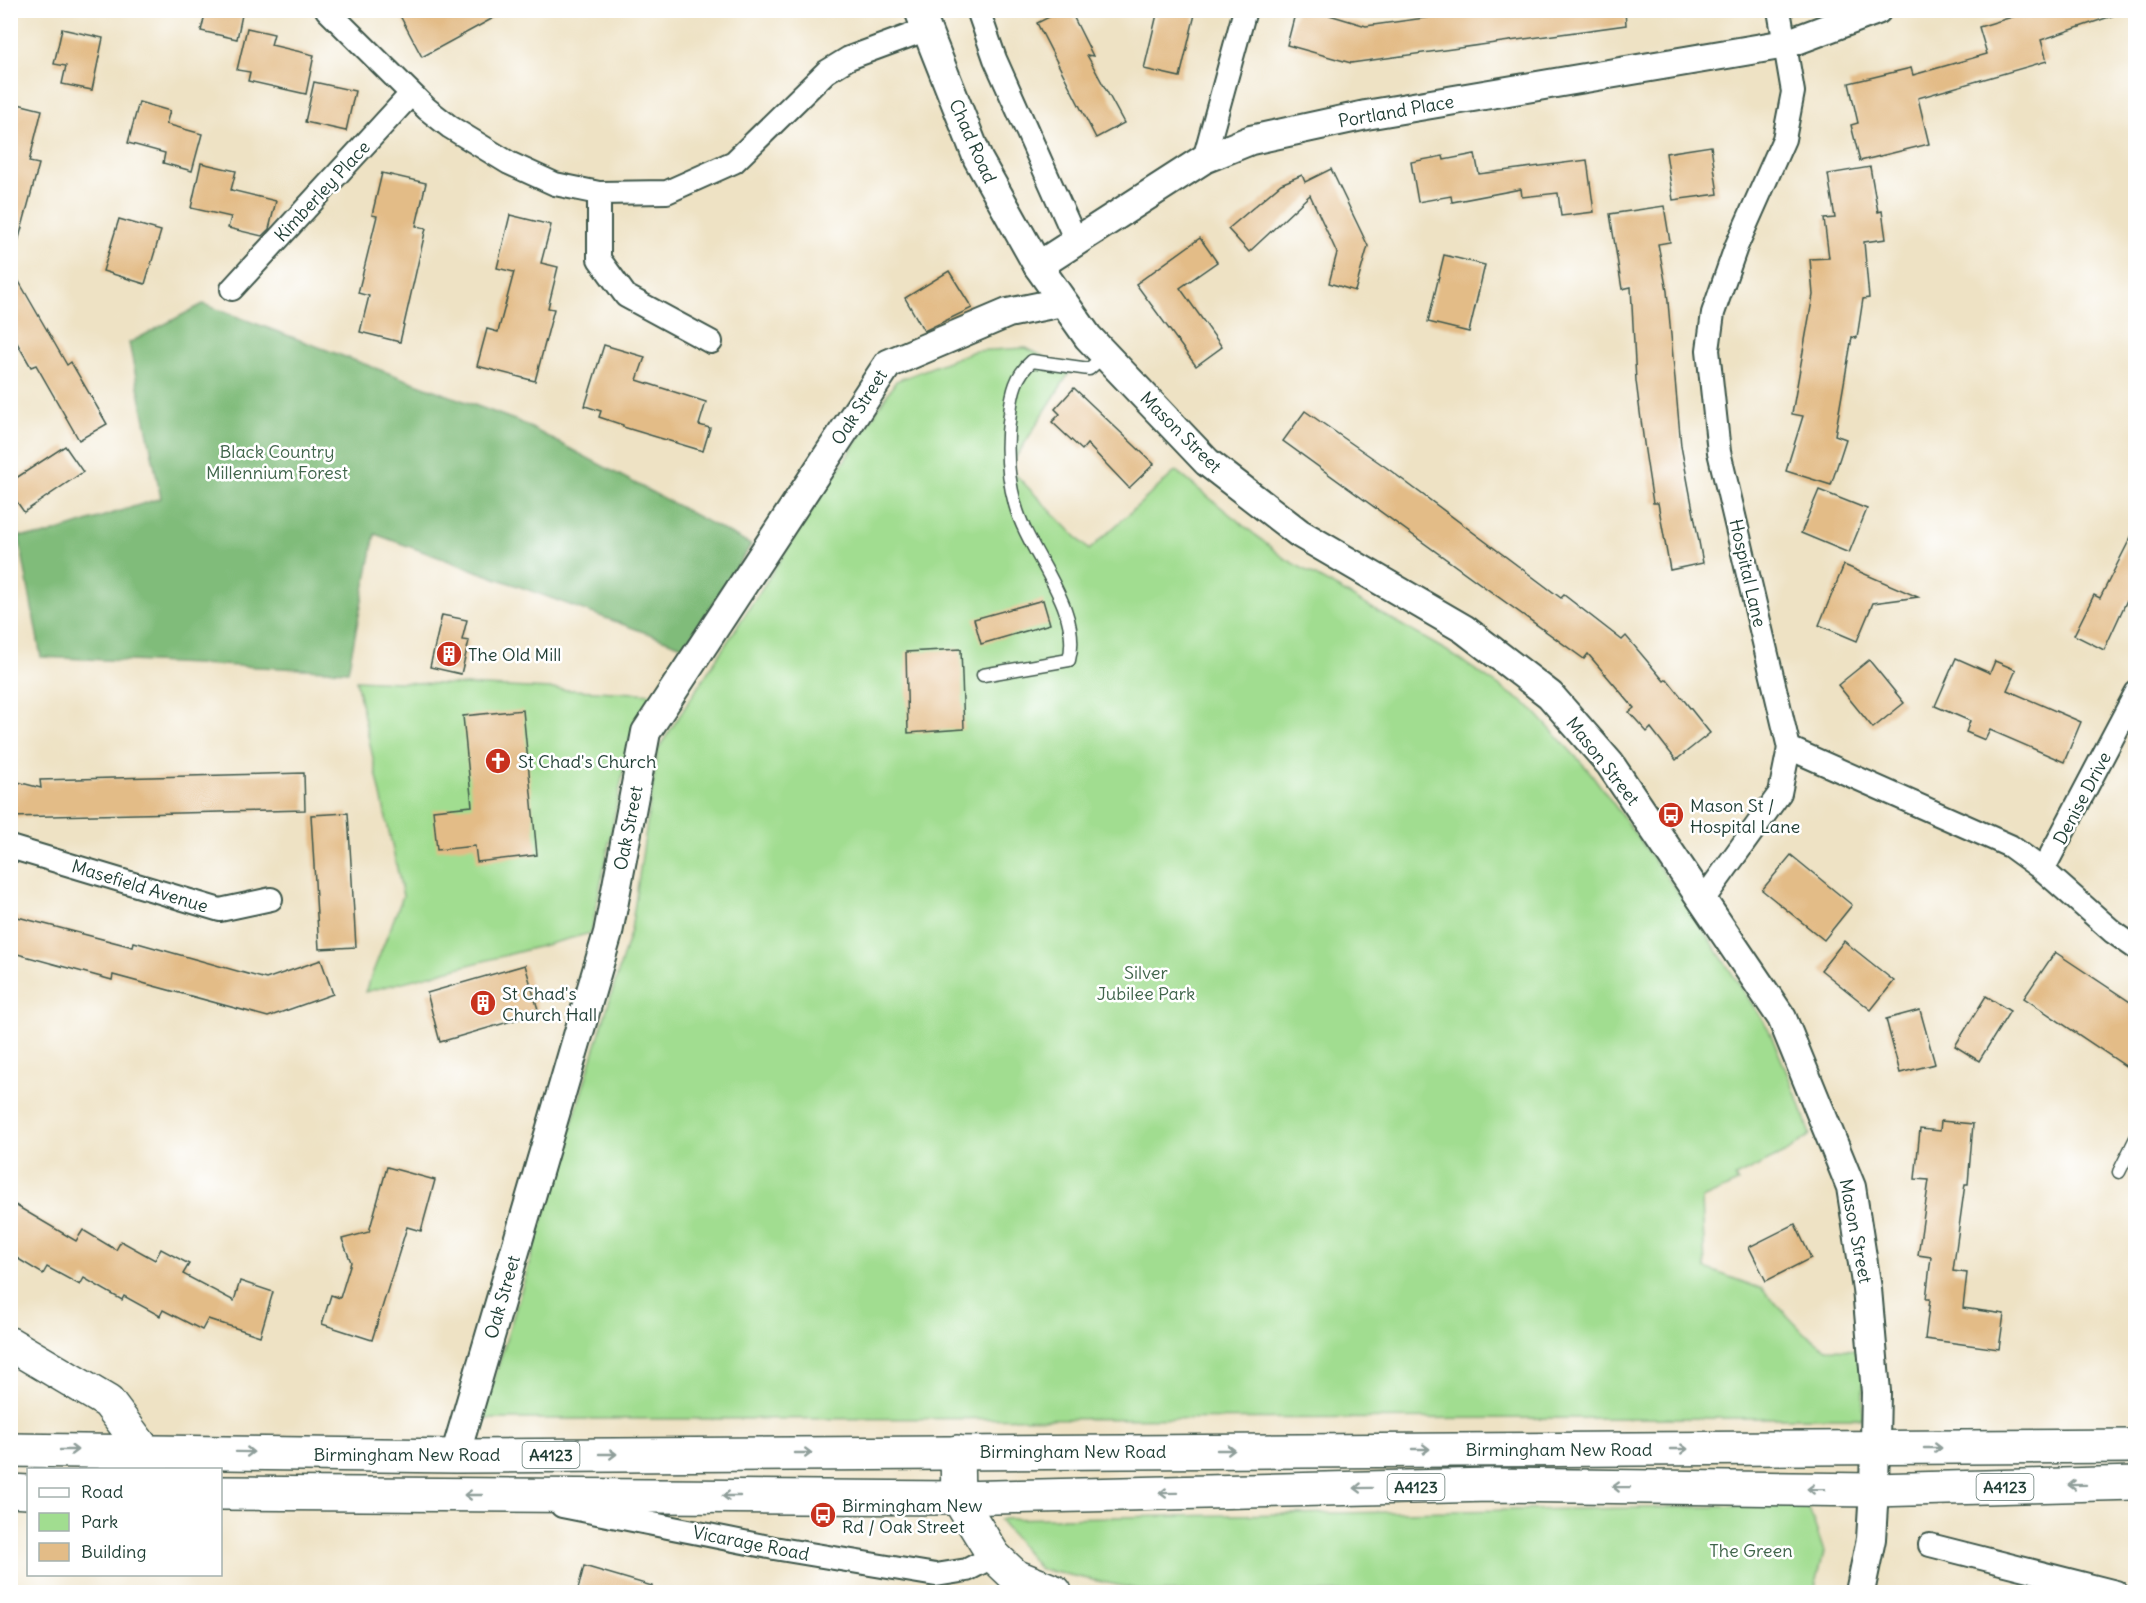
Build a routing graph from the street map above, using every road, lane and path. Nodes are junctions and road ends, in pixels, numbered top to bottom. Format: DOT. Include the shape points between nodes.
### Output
graph roads {
  1 [pos="327,10"];
  2 [pos="978,10"];
  3 [pos="1245,10"];
  4 [pos="1779,10"];
  5 [pos="1877,10"];
  6 [pos="922,20"];
  7 [pos="1786,44"];
  8 [pos="411,94"];
  9 [pos="1204,159"];
  10 [pos="599,193"];
  11 [pos="1077,243"];
  12 [pos="1038,266"];
  13 [pos="232,289"];
  14 [pos="1062,302"];
  15 [pos="711,342"];
  16 [pos="1105,355"];
  17 [pos="983,675"];
  18 [pos="2136,693"];
  19 [pos="1789,748"];
  20 [pos="10,847"];
  21 [pos="2043,870"];
  22 [pos="271,899"];
  23 [pos="1703,900"];
  24 [pos="2136,948"];
  25 [pos="2136,1138"];
  26 [pos="2119,1172"];
  27 [pos="10,1344"];
  28 [pos="1874,1446"];
  29 [pos="2136,1446"];
  30 [pos="10,1450"];
  31 [pos="957,1452"];
  32 [pos="455,1455"];
  33 [pos="147,1460"];
  34 [pos="2136,1483"];
  35 [pos="1874,1490"];
  36 [pos="10,1491"];
  37 [pos="27,1492"];
  38 [pos="222,1493"];
  39 [pos="506,1495"];
  40 [pos="957,1498"];
  41 [pos="1930,1545"];
  42 [pos="994,1556"];
  43 [pos="1055,1593"];
  44 [pos="1860,1593"];
  45 [pos="2116,1593"];
  1 -- 8 [label="street"];
  2 -- 11 [label="street" via="995,59"];
  3 -- 9 [label="street"];
  4 -- 7 [label="street, Hospital Lane"];
  5 -- 7 [label="street, Portland Place"];
  6 -- 10 [label="street" via="826,72 734,162 667,192"];
  6 -- 12 [label="street, Chad Road" via="978,159"];
  7 -- 9 [label="street, Portland Place" via="1366,115 1251,140"];
  7 -- 19 [label="street, Hospital Lane" via="1793,92 1784,139 1732,258 1713,313 1708,350 1719,452"];
  8 -- 10 [label="street" via="450,127 509,163 555,184"];
  8 -- 13 [label="street, Kimberley Place"];
  9 -- 11 [label="street, Portland Place"];
  10 -- 15 [label="street" via="598,259 626,296"];
  11 -- 12 [label="street, Portland Place"];
  12 -- 14 [label="street, Mason Street"];
  14 -- 16 [label="street, Mason Street"];
  14 -- 32 [label="street, Oak Street" via="1008,313 888,364 646,732 608,933"];
  16 -- 17 [label="lane" via="1089,369 1032,361 1022,369 1012,391 1006,440 1015,505 1068,617 1074,644 1069,660"];
  16 -- 23 [label="street, Mason Street" via="1207,462 1299,533 1464,629 1550,695 1610,764"];
  18 -- 21 [label="street, Denise Drive"];
  19 -- 21 [label="street" via="2010,846"];
  19 -- 23 [label="street" via="1780,793"];
  20 -- 22 [label="street, Masefield Avenue" via="220,910"];
  21 -- 24 [label="street"];
  23 -- 28 [label="street, Mason Street" via="1782,1018 1851,1187 1868,1300 1876,1392"];
  25 -- 26 [label="lane"];
  27 -- 33 [label="main road" via="108,1402"];
  28 -- 29 [label="main road, Birmingham New Road / A4123, one-way"];
  31 -- 28 [label="main road, Birmingham New Road / A4123, one-way" via="1788,1450"];
  28 -- 35 [label="street, Mason Street"];
  30 -- 33 [label="main road, Birmingham New Road / A4123, one-way"];
  32 -- 31 [label="main road, Birmingham New Road / A4123, one-way"];
  31 -- 40 [label="main road"];
  33 -- 32 [label="main road, Birmingham New Road / A4123, one-way"];
  34 -- 35 [label="main road, Birmingham New Road / A4123, one-way"];
  35 -- 40 [label="main road, Birmingham New Road / A4123, one-way" via="1490,1485"];
  35 -- 44 [label="street, Mason Street" via="1871,1539"];
  36 -- 37 [label="main road"];
  39 -- 38 [label="main road, Birmingham New Road / A4123, one-way"];
  40 -- 39 [label="main road, Birmingham New Road / A4123, one-way"];
  39 -- 42 [label="street, Vicarage Road" via="774,1548 936,1575 967,1570"];
  40 -- 42 [label="main road"];
  41 -- 45 [label="street"];
  42 -- 43 [label="main road" via="1015,1576"];
}
